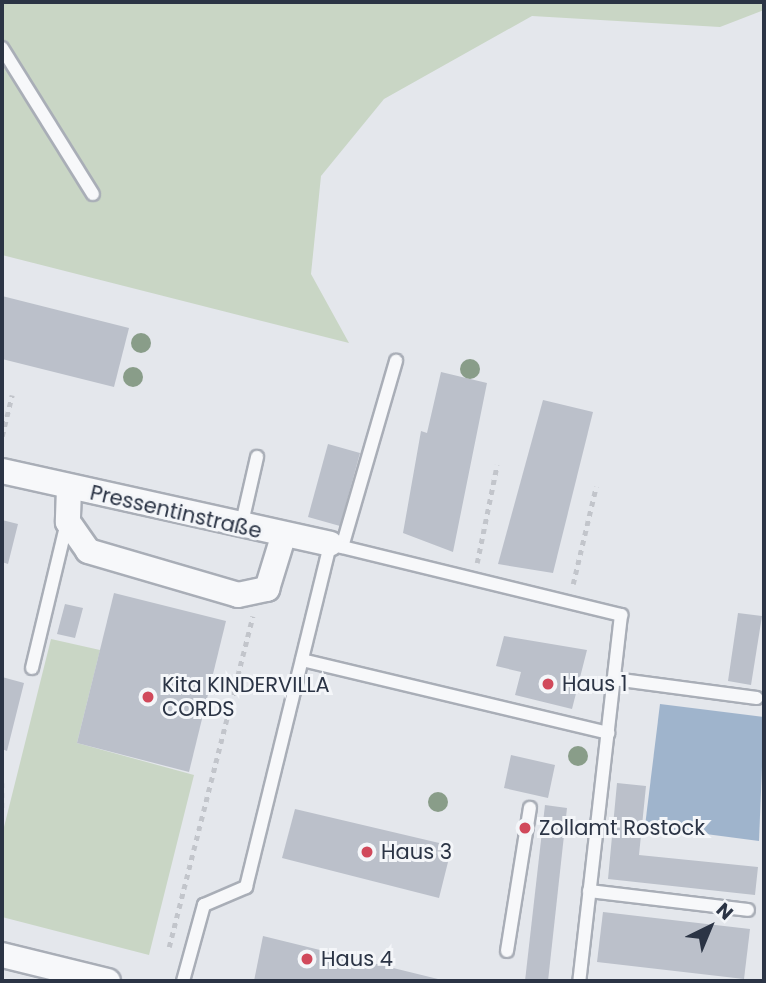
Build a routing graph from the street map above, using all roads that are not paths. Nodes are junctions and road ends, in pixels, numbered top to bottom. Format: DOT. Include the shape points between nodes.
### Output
graph roads {
  1 [pos="2,48"];
  2 [pos="93,194"];
  3 [pos="396,361"];
  4 [pos="257,457"];
  5 [pos="2,471"];
  6 [pos="69,488"];
  7 [pos="68,522"];
  8 [pos="241,527"];
  9 [pos="283,537"];
  10 [pos="336,545"];
  11 [pos="302,660"];
  12 [pos="32,668"];
  13 [pos="614,679"];
  14 [pos="757,698"];
  15 [pos="608,733"];
  16 [pos="530,808"];
  17 [pos="589,891"];
  18 [pos="748,910"];
  19 [pos="507,951"];
  20 [pos="2,955"];
  21 [pos="108,981"];
  22 [pos="183,981"];
  23 [pos="579,981"];
  1 -- 2 [label="lane"];
  3 -- 10 [label="lane"];
  4 -- 8 [label="lane"];
  5 -- 6 [label="street, Pressentinstraße"];
  6 -- 7 [label="street, Pressentinstraße"];
  6 -- 8 [label="street, Pressentinstraße"];
  7 -- 9 [label="street, Pressentinstraße" via="77,543 100,557 238,596 258,595 267,589"];
  7 -- 12 [label="lane"];
  8 -- 9 [label="street, Pressentinstraße"];
  9 -- 10 [label="street, Pressentinstraße"];
  10 -- 11 [label="lane"];
  10 -- 13 [label="lane" via="621,615"];
  11 -- 15 [label="lane"];
  11 -- 22 [label="lane" via="246,887 204,905"];
  13 -- 14 [label="lane"];
  13 -- 15 [label="lane"];
  15 -- 17 [label="lane"];
  16 -- 19 [label="lane"];
  17 -- 18 [label="lane"];
  17 -- 23 [label="lane"];
  20 -- 21 [label="street"];
}
